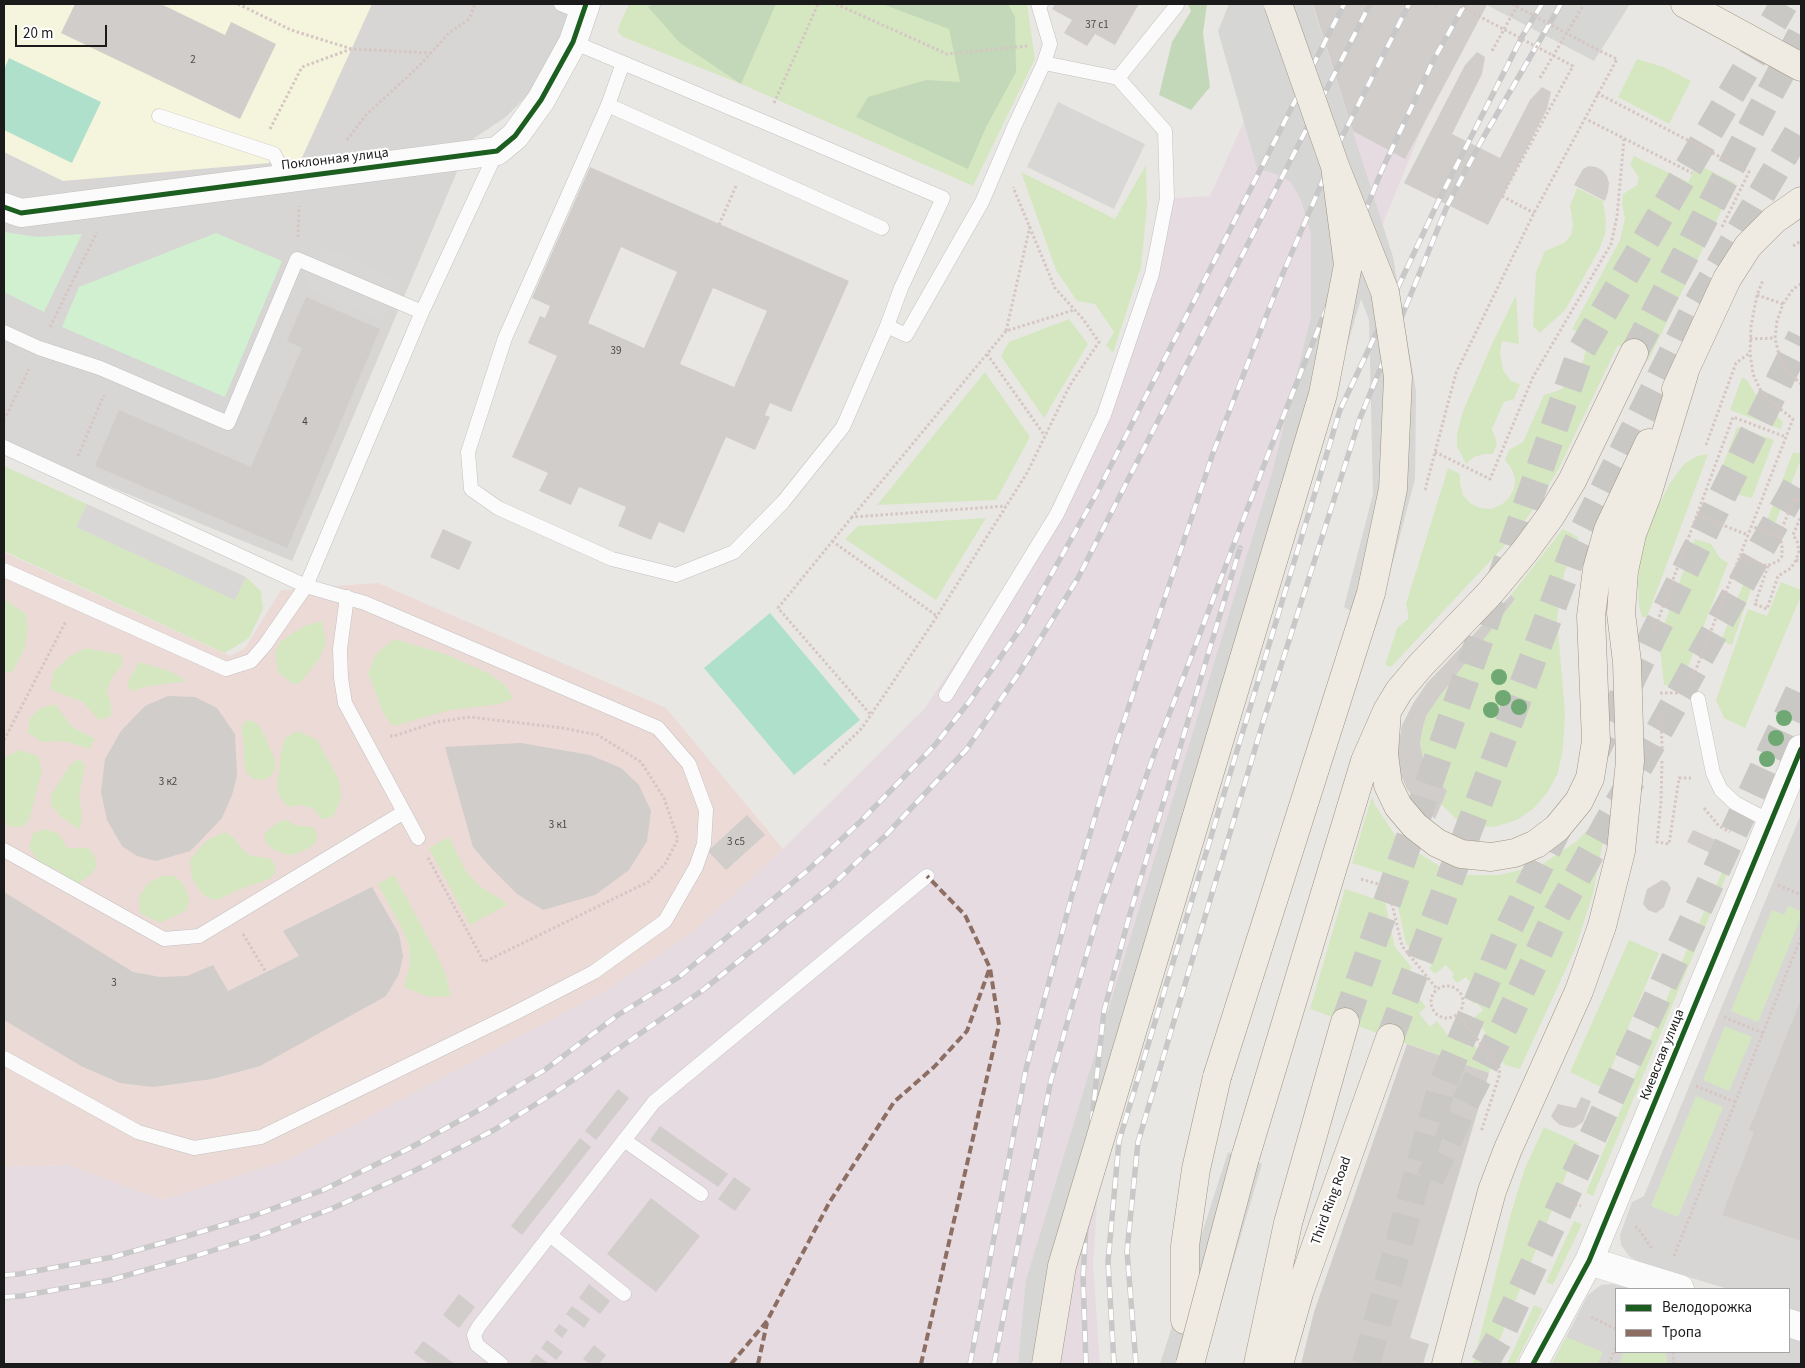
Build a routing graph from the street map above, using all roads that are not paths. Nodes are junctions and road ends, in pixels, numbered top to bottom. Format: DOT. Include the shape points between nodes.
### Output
graph roads {
  1 [pos="1041,4"];
  2 [pos="1278,4"];
  3 [pos="1685,4"];
  4 [pos="1177,5"];
  5 [pos="577,7"];
  6 [pos="573,42"];
  7 [pos="623,63"];
  8 [pos="1044,64"];
  9 [pos="1801,67"];
  10 [pos="1118,78"];
  11 [pos="608,105"];
  12 [pos="159,116"];
  13 [pos="497,151"];
  14 [pos="1335,166"];
  15 [pos="303,175"];
  16 [pos="1801,200"];
  17 [pos="4,207"];
  18 [pos="882,228"];
  19 [pos="422,312"];
  20 [pos="887,326"];
  21 [pos="4,332"];
  22 [pos="1634,353"];
  23 [pos="1684,374"];
  24 [pos="4,447"];
  25 [pos="4,570"];
  26 [pos="306,586"];
  27 [pos="347,597"];
  28 [pos="946,695"];
  29 [pos="1692,696"];
  30 [pos="1387,711"];
  31 [pos="1801,749"];
  32 [pos="1794,787"];
  33 [pos="404,812"];
  34 [pos="1772,822"];
  35 [pos="418,838"];
  36 [pos="4,850"];
  37 [pos="926,876"];
  38 [pos="1345,1022"];
  39 [pos="1390,1038"];
  40 [pos="4,1058"];
  41 [pos="624,1140"];
  42 [pos="701,1194"];
  43 [pos="550,1236"];
  44 [pos="1589,1261"];
  45 [pos="1677,1288"];
  46 [pos="624,1294"];
  47 [pos="1185,1320"];
  48 [pos="501,1364"];
  49 [pos="1046,1364"];
  50 [pos="1190,1364"];
  51 [pos="1258,1364"];
  52 [pos="1278,1364"];
  53 [pos="1446,1364"];
  54 [pos="1533,1364"];
  1 -- 8 [label="lane" via="1039,7 1050,44"];
  2 -- 14 [label="main road, bridge"];
  3 -- 9 [label="main road"];
  4 -- 10 [label="lane"];
  5 -- 6 [label="street"];
  6 -- 7 [label="lane"];
  6 -- 13 [label="street" via="541,100 515,136"];
  7 -- 11 [label="lane"];
  7 -- 20 [label="lane" via="943,198"];
  8 -- 10 [label="lane"];
  8 -- 20 [label="lane" via="982,202 906,335"];
  10 -- 28 [label="lane" via="1165,131 1167,198 1152,274 1104,415 1057,514"];
  11 -- 18 [label="lane"];
  11 -- 20 [label="lane" via="505,338 468,452 471,489 498,508 612,559 676,575 734,552 783,502 843,427"];
  12 -- 15 [label="lane" via="274,154"];
  13 -- 15 [label="street, Поклонная улица"];
  13 -- 19 [label="lane"];
  14 -- 47 [label="main road, bridge" via="1385,292 1398,377 1393,489 1371,593 1217,1077 1196,1169 1185,1246"];
  14 -- 49 [label="main road, bridge" via="1348,265 1323,394 1062,1266"];
  15 -- 17 [label="street, Поклонная улица" via="21,212"];
  16 -- 23 [label="main road" via="1774,220 1748,246 1727,279"];
  19 -- 21 [label="lane" via="297,259 228,422"];
  19 -- 26 [label="lane"];
  22 -- 30 [label="main road" via="1572,481 1550,516 1490,594 1420,666"];
  23 -- 30 [label="main road" via="1628,485 1608,530 1599,561 1591,616 1596,741 1590,778 1579,802 1557,828 1536,844 1515,853 1491,857 1460,854 1437,843 1415,826 1398,806 1388,785 1384,754"];
  23 -- 53 [label="main road" via="1632,534 1624,571 1621,613 1630,761 1621,851 1602,926 1579,991 1492,1191"];
  24 -- 26 [label="lane"];
  25 -- 26 [label="lane" via="226,668 251,661"];
  26 -- 27 [label="lane"];
  27 -- 33 [label="lane" via="340,649 345,703"];
  27 -- 40 [label="lane" via="658,728 689,764 706,810 704,844 696,868 665,921 594,972 261,1137 194,1148 138,1132"];
  29 -- 34 [label="lane" via="1713,773 1722,790 1735,803"];
  30 -- 50 [label="main road, bridge" via="1365,761 1245,1158"];
  31 -- 32 [label="street, Киевская улица"];
  32 -- 34 [label="street, Киевская улица"];
  33 -- 35 [label="lane"];
  33 -- 36 [label="lane" via="199,936 164,939"];
  34 -- 44 [label="street, Киевская улица"];
  37 -- 41 [label="lane" via="654,1102"];
  38 -- 51 [label="main road" via="1288,1223"];
  39 -- 52 [label="main road, Third Ring Road" via="1300,1292"];
  41 -- 42 [label="lane"];
  41 -- 43 [label="lane"];
  43 -- 46 [label="lane"];
  43 -- 48 [label="lane" via="474,1335 477,1345"];
  44 -- 45 [label="street"];
  44 -- 54 [label="street, Киевская улица"];
}
